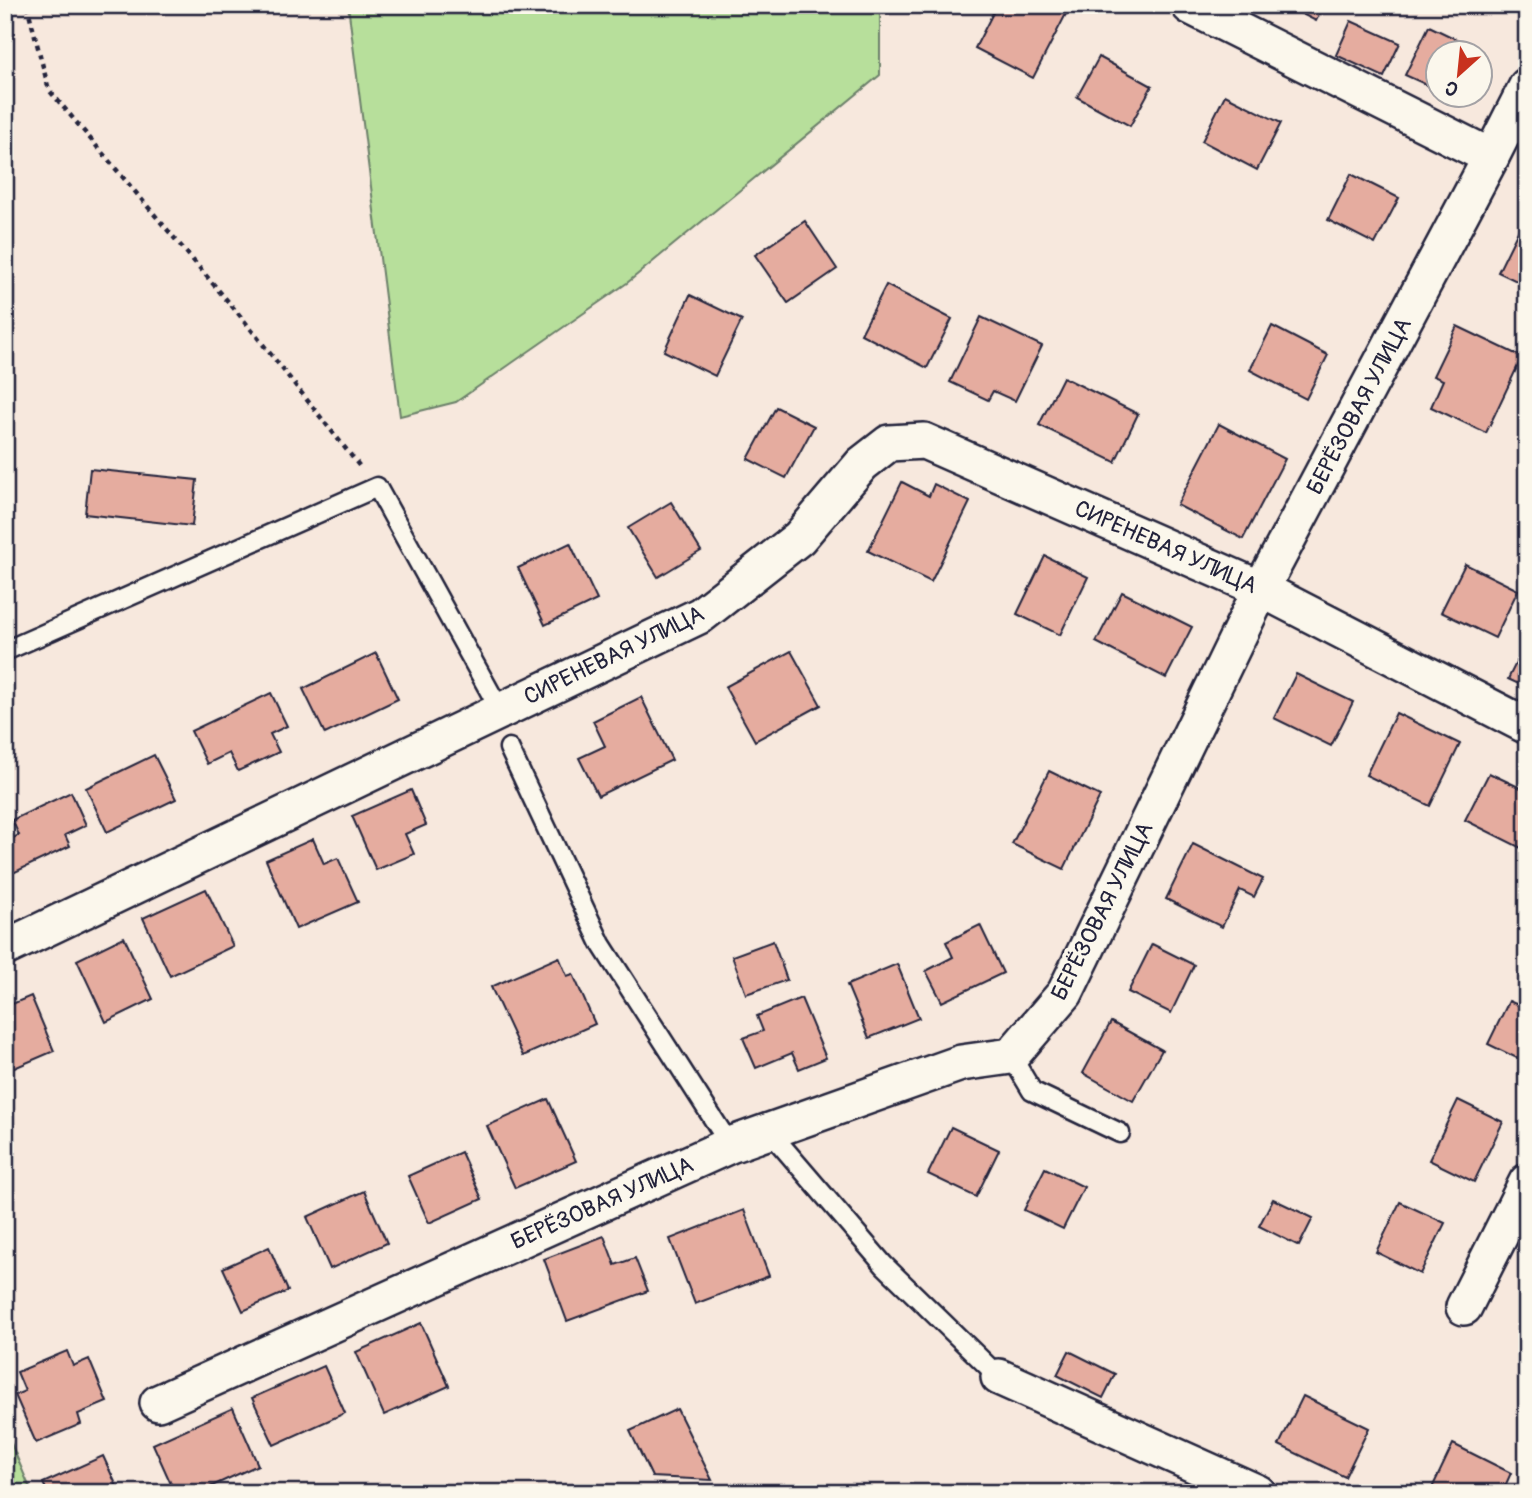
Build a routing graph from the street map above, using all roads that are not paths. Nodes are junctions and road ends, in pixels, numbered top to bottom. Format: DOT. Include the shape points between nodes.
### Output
graph roads {
  1 [pos="1189,6"];
  2 [pos="1527,86"];
  3 [pos="1491,157"];
  4 [pos="1261,589"];
  5 [pos="5,651"];
  6 [pos="500,710"];
  7 [pos="1527,726"];
  8 [pos="509,748"];
  9 [pos="5,948"];
  10 [pos="1011,1056"];
  11 [pos="769,1131"];
  12 [pos="1120,1133"];
  13 [pos="730,1146"];
  14 [pos="1527,1182"];
  15 [pos="1464,1307"];
  16 [pos="999,1377"];
  17 [pos="158,1403"];
  18 [pos="1258,1493"];
  1 -- 3 [label="street"];
  2 -- 3 [label="street, БЕРЁЗОВАЯ УЛИЦА"];
  3 -- 4 [label="street, БЕРЁЗОВАЯ УЛИЦА"];
  4 -- 6 [label="street, СИРЕНЕВАЯ УЛИЦА" via="924,441 889,443 862,464 799,538 701,615"];
  4 -- 7 [label="street, СИРЕНЕВАЯ УЛИЦА"];
  4 -- 10 [label="street, БЕРЁЗОВАЯ УЛИЦА" via="1065,993"];
  5 -- 6 [label="lane" via="377,487"];
  6 -- 9 [label="street, СИРЕНЕВАЯ УЛИЦА"];
  8 -- 13 [label="lane" via="601,944"];
  10 -- 11 [label="street, БЕРЁЗОВАЯ УЛИЦА" via="961,1063"];
  10 -- 12 [label="lane" via="1032,1091"];
  11 -- 13 [label="street, БЕРЁЗОВАЯ УЛИЦА"];
  11 -- 16 [label="lane" via="884,1265"];
  13 -- 17 [label="street, БЕРЁЗОВАЯ УЛИЦА"];
  14 -- 15 [label="street"];
  16 -- 18 [label="street"];
}
